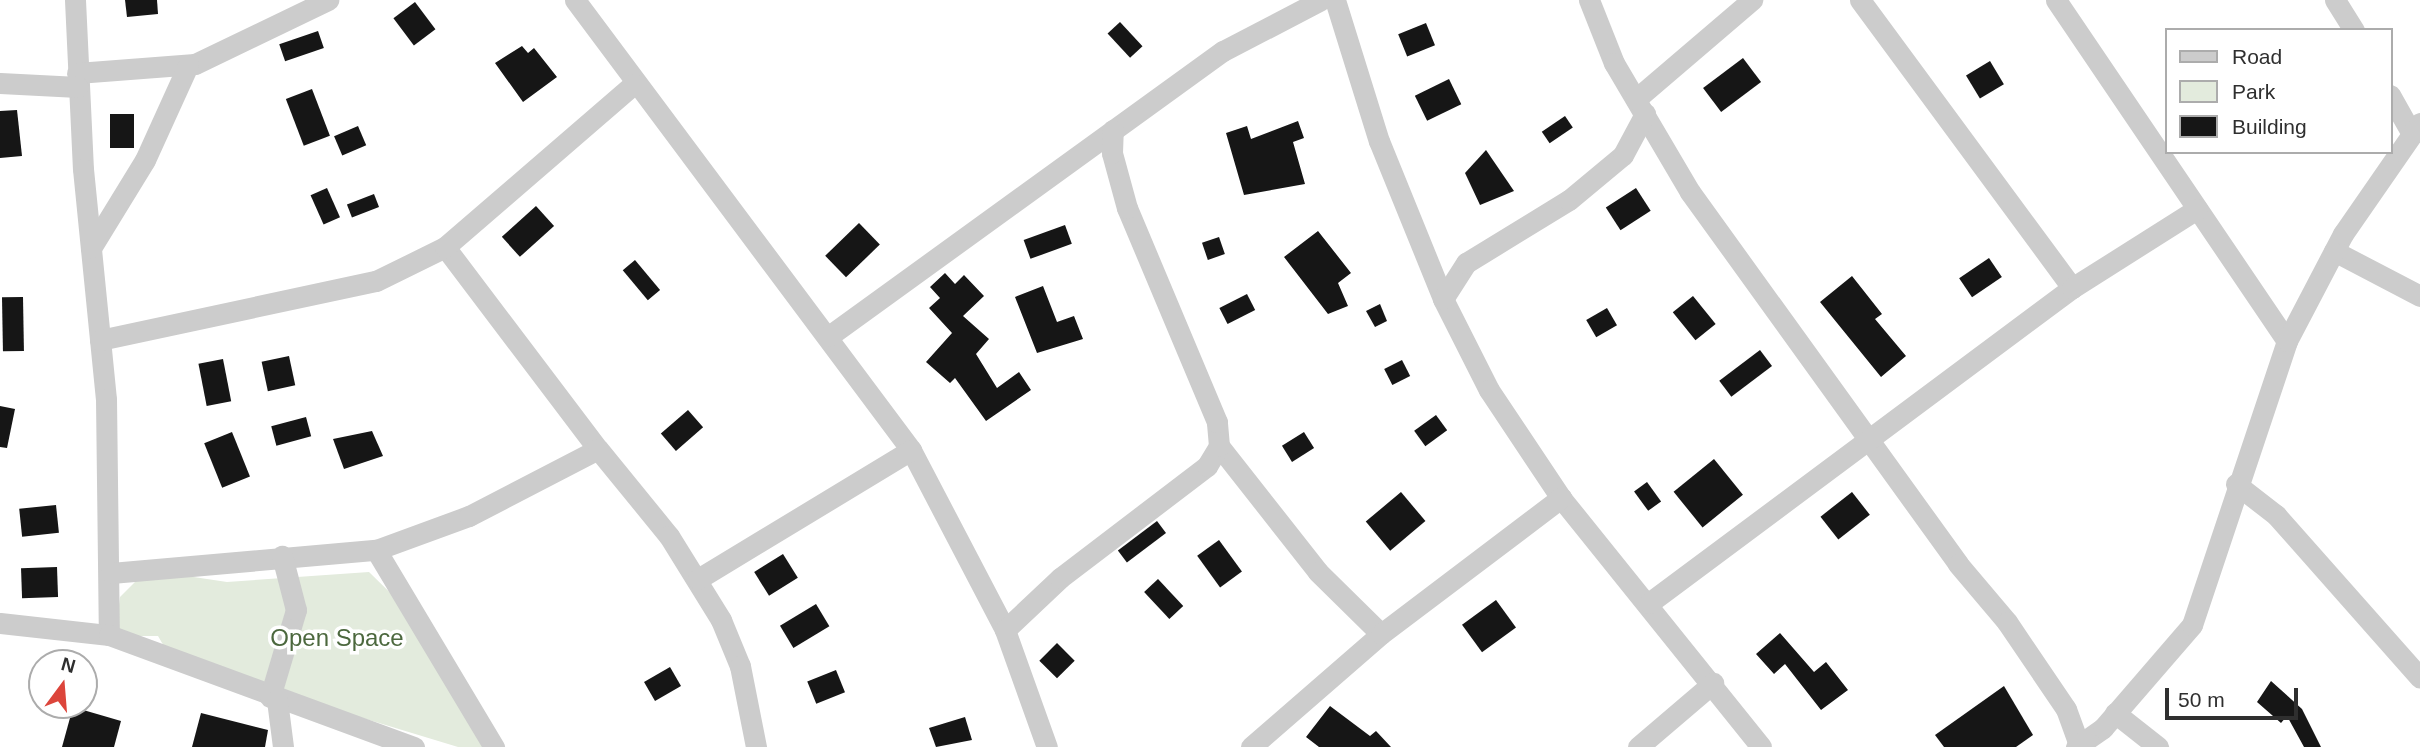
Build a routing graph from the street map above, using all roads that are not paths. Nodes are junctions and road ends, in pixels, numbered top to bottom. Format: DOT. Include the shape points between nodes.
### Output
graph roads {
  1 [pos="75,0"];
  2 [pos="328,0"];
  3 [pos="575,0"];
  4 [pos="1321,0"];
  5 [pos="1335,0"];
  6 [pos="1589,0"];
  7 [pos="1752,0"];
  8 [pos="1860,0"];
  9 [pos="2056,0"];
  10 [pos="2335,0"];
  11 [pos="2353,28"];
  12 [pos="188,65"];
  13 [pos="77,80"];
  14 [pos="0,83"];
  15 [pos="634,84"];
  16 [pos="2392,97"];
  17 [pos="1641,107"];
  18 [pos="2416,128"];
  19 [pos="1113,130"];
  20 [pos="2197,209"];
  21 [pos="445,247"];
  22 [pos="90,248"];
  23 [pos="2334,251"];
  24 [pos="2072,288"];
  25 [pos="2420,296"];
  26 [pos="1443,299"];
  27 [pos="829,335"];
  28 [pos="100,340"];
  29 [pos="2287,341"];
  30 [pos="1869,440"];
  31 [pos="1219,446"];
  32 [pos="598,449"];
  33 [pos="911,450"];
  34 [pos="2236,484"];
  35 [pos="1561,498"];
  36 [pos="376,550"];
  37 [pos="282,556"];
  38 [pos="111,573"];
  39 [pos="698,579"];
  40 [pos="1649,603"];
  41 [pos="0,623"];
  42 [pos="1005,630"];
  43 [pos="1381,634"];
  44 [pos="109,635"];
  45 [pos="2420,678"];
  46 [pos="1713,683"];
  47 [pos="273,698"];
  48 [pos="2115,713"];
  49 [pos="2077,746"];
  50 [pos="283,747"];
  51 [pos="414,747"];
  52 [pos="494,747"];
  53 [pos="756,747"];
  54 [pos="1047,747"];
  55 [pos="1251,747"];
  56 [pos="1638,747"];
  57 [pos="1761,747"];
  58 [pos="2158,747"];
  1 -- 13 [label="street"];
  2 -- 12 [label="street" via="245,45"];
  3 -- 15 [label="street"];
  4 -- 19 [label="street" via="1223,51"];
  5 -- 26 [label="street" via="1379,141"];
  6 -- 17 [label="street"];
  7 -- 17 [label="street"];
  8 -- 24 [label="street"];
  9 -- 20 [label="street"];
  10 -- 11 [label="street"];
  12 -- 13 [label="street"];
  12 -- 22 [label="street" via="158,135"];
  13 -- 14 [label="street"];
  13 -- 22 [label="street"];
  15 -- 21 [label="street"];
  15 -- 27 [label="street"];
  16 -- 18 [label="street"];
  17 -- 26 [label="street" via="1623,155 1569,200 1466,262"];
  17 -- 30 [label="street" via="1690,192"];
  18 -- 23 [label="street"];
  19 -- 27 [label="street"];
  19 -- 31 [label="street" via="1112,153 1127,208 1217,422"];
  20 -- 24 [label="street"];
  20 -- 29 [label="street"];
  21 -- 28 [label="street" via="376,281 147,325"];
  21 -- 32 [label="street"];
  22 -- 28 [label="street"];
  23 -- 25 [label="street"];
  23 -- 29 [label="street"];
  24 -- 30 [label="street"];
  26 -- 35 [label="street" via="1489,390"];
  27 -- 33 [label="street"];
  28 -- 38 [label="street"];
  29 -- 34 [label="street"];
  30 -- 40 [label="street"];
  30 -- 49 [label="street" via="2007,622 2066,709"];
  31 -- 42 [label="street" via="1207,466 1060,578"];
  31 -- 43 [label="street" via="1292,541"];
  32 -- 36 [label="street" via="469,516"];
  32 -- 39 [label="street"];
  33 -- 39 [label="street"];
  33 -- 42 [label="street"];
  34 -- 45 [label="street" via="2276,515"];
  34 -- 48 [label="street" via="2192,625"];
  35 -- 40 [label="street"];
  35 -- 43 [label="street"];
  36 -- 37 [label="street"];
  36 -- 52 [label="street"];
  37 -- 38 [label="street"];
  37 -- 47 [label="street" via="296,610"];
  38 -- 44 [label="street"];
  39 -- 53 [label="street" via="740,666"];
  40 -- 46 [label="street"];
  41 -- 44 [label="street"];
  42 -- 54 [label="street"];
  43 -- 55 [label="street"];
  44 -- 47 [label="street"];
  46 -- 56 [label="street"];
  46 -- 57 [label="street"];
  47 -- 50 [label="street"];
  47 -- 51 [label="street"];
  48 -- 49 [label="street"];
  48 -- 58 [label="street"];
}
